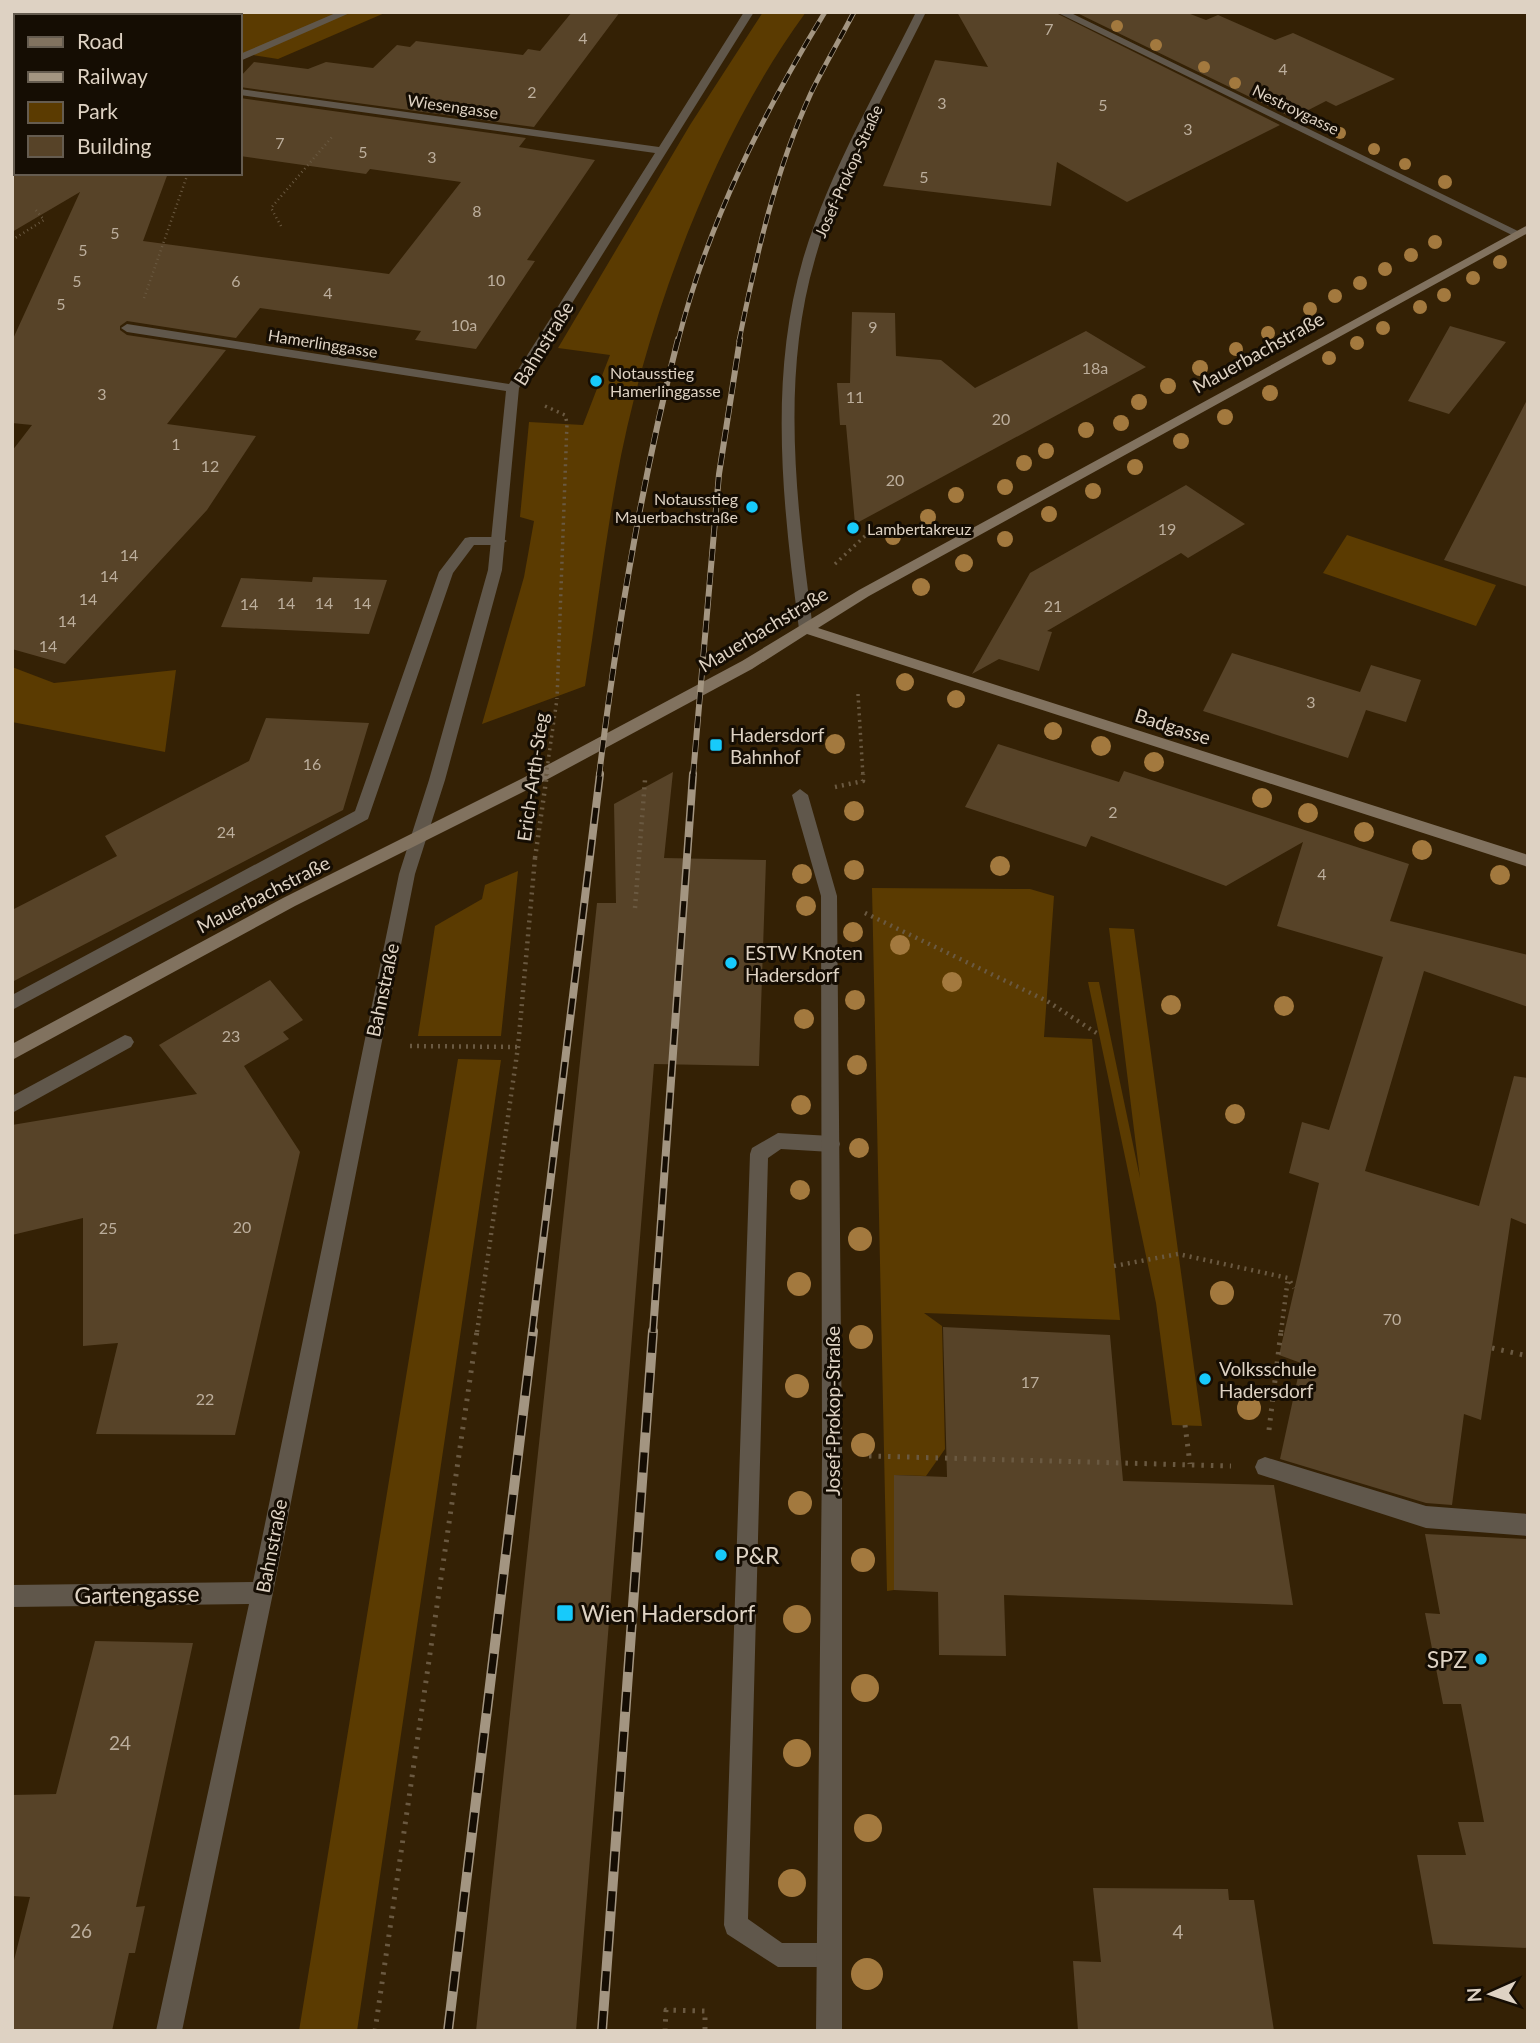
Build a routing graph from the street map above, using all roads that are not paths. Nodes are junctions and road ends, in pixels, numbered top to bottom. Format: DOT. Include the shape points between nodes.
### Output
graph roads {
  1 [pos="347,12"];
  2 [pos="749,12"];
  3 [pos="921,12"];
  4 [pos="1061,12"];
  5 [pos="242,57"];
  6 [pos="242,92"];
  7 [pos="663,151"];
  8 [pos="1523,231"];
  9 [pos="127,328"];
  10 [pos="512,394"];
  11 [pos="500,541"];
  12 [pos="806,629"];
  13 [pos="800,795"];
  14 [pos="419,839"];
  15 [pos="1528,860"];
  16 [pos="12,1003"];
  17 [pos="125,1042"];
  18 [pos="12,1053"];
  19 [pos="12,1105"];
  20 [pos="831,1144"];
  21 [pos="1265,1467"];
  22 [pos="1528,1525"];
  23 [pos="262,1593"];
  24 [pos="12,1595"];
  25 [pos="829,1955"];
  26 [pos="169,2031"];
  27 [pos="829,2031"];
  1 -- 5 [label="street"];
  2 -- 7 [label="street, Bahnstraße"];
  3 -- 12 [label="street, Josef-Prokop-Straße" via="835,191 809,259 796,320 788,408 796,550"];
  4 -- 8 [label="street, Nestroygasse"];
  6 -- 7 [label="street, Wiesengasse"];
  7 -- 10 [label="street, Bahnstraße"];
  8 -- 12 [label="main road, Mauerbachstraße"];
  9 -- 10 [label="street, Hamerlinggasse"];
  10 -- 11 [label="street, Bahnstraße"];
  11 -- 14 [label="street, Bahnstraße"];
  11 -- 16 [label="street" via="470,541 446,572 362,815"];
  12 -- 14 [label="main road, Mauerbachstraße" via="747,665"];
  12 -- 15 [label="main road, Badgasse"];
  13 -- 20 [label="street, Josef-Prokop-Straße" via="829,896"];
  14 -- 18 [label="main road, Mauerbachstraße" via="289,902"];
  14 -- 23 [label="street, Bahnstraße" via="407,874 371,1045"];
  17 -- 19 [label="street"];
  20 -- 25 [label="street, Josef-Prokop-Straße"];
  20 -- 25 [label="street" via="778,1141 759,1154 736,1925 778,1955"];
  21 -- 22 [label="street" via="1426,1517"];
  23 -- 24 [label="street, Gartengasse"];
  23 -- 26 [label="street, Bahnstraße"];
  25 -- 27 [label="street, Josef-Prokop-Straße"];
}
